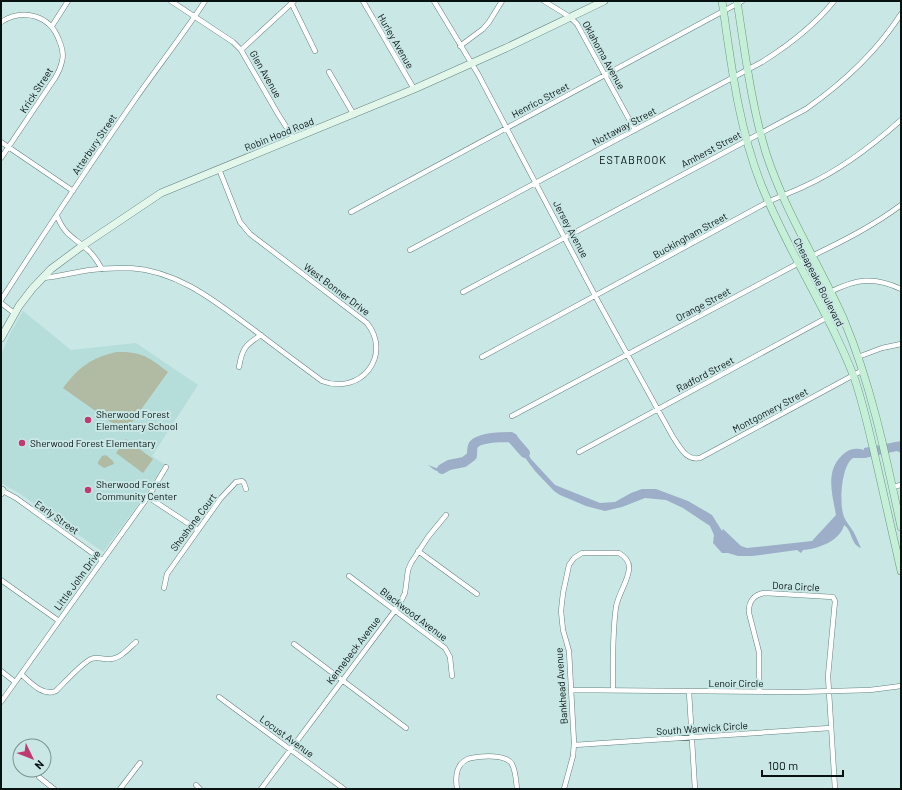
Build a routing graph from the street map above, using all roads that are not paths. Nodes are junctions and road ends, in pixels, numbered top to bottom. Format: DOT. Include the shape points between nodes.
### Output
graph roads {
  1 [pos="68,1"];
  2 [pos="171,1"];
  3 [pos="205,1"];
  4 [pos="363,1"];
  5 [pos="434,1"];
  6 [pos="502,1"];
  7 [pos="544,1"];
  8 [pos="604,1"];
  9 [pos="722,1"];
  10 [pos="834,1"];
  11 [pos="292,2"];
  12 [pos="739,2"];
  13 [pos="724,11"];
  14 [pos="901,14"];
  15 [pos="195,16"];
  16 [pos="570,17"];
  17 [pos="1,22"];
  18 [pos="52,26"];
  19 [pos="460,46"];
  20 [pos="241,50"];
  21 [pos="315,51"];
  22 [pos="471,64"];
  23 [pos="748,70"];
  24 [pos="329,72"];
  25 [pos="606,75"];
  26 [pos="734,78"];
  27 [pos="414,89"];
  28 [pos="354,114"];
  29 [pos="901,120"];
  30 [pos="507,128"];
  31 [pos="635,130"];
  32 [pos="760,133"];
  33 [pos="294,139"];
  34 [pos="746,141"];
  35 [pos="1,142"];
  36 [pos="8,147"];
  37 [pos="1,158"];
  38 [pos="219,169"];
  39 [pos="536,183"];
  40 [pos="74,191"];
  41 [pos="782,196"];
  42 [pos="768,202"];
  43 [pos="901,205"];
  44 [pos="351,212"];
  45 [pos="57,216"];
  46 [pos="565,238"];
  47 [pos="82,246"];
  48 [pos="410,250"];
  49 [pos="812,256"];
  50 [pos="798,263"];
  51 [pos="102,269"];
  52 [pos="42,278"];
  53 [pos="901,289"];
  54 [pos="463,292"];
  55 [pos="830,292"];
  56 [pos="596,296"];
  57 [pos="1,301"];
  58 [pos="839,311"];
  59 [pos="14,313"];
  60 [pos="826,318"];
  61 [pos="261,335"];
  62 [pos="1,338"];
  63 [pos="901,344"];
  64 [pos="628,355"];
  65 [pos="482,357"];
  66 [pos="858,358"];
  67 [pos="238,367"];
  68 [pos="863,370"];
  69 [pos="853,376"];
  70 [pos="658,409"];
  71 [pos="512,416"];
  72 [pos="579,452"];
  73 [pos="696,459"];
  74 [pos="166,467"];
  75 [pos="901,485"];
  76 [pos="892,487"];
  77 [pos="246,489"];
  78 [pos="1,491"];
  79 [pos="148,497"];
  80 [pos="446,515"];
  81 [pos="901,527"];
  82 [pos="198,530"];
  83 [pos="418,551"];
  84 [pos="900,558"];
  85 [pos="102,560"];
  86 [pos="901,571"];
  87 [pos="349,576"];
  88 [pos="1,580"];
  89 [pos="164,588"];
  90 [pos="477,594"];
  91 [pos="395,610"];
  92 [pos="58,621"];
  93 [pos="136,642"];
  94 [pos="294,644"];
  95 [pos="1,671"];
  96 [pos="21,674"];
  97 [pos="452,676"];
  98 [pos="342,680"];
  99 [pos="15,682"];
  100 [pos="901,686"];
  101 [pos="571,690"];
  102 [pos="613,690"];
  103 [pos="828,691"];
  104 [pos="689,692"];
  105 [pos="759,692"];
  106 [pos="219,697"];
  107 [pos="1,702"];
  108 [pos="406,728"];
  109 [pos="830,728"];
  110 [pos="692,738"];
  111 [pos="574,745"];
  112 [pos="291,749"];
  113 [pos="140,763"];
  114 [pos="40,778"];
  115 [pos="196,785"];
  116 [pos="54,789"];
  117 [pos="120,789"];
  118 [pos="200,789"];
  119 [pos="261,789"];
  120 [pos="344,789"];
  121 [pos="457,789"];
  122 [pos="516,789"];
  123 [pos="564,789"];
  124 [pos="695,789"];
  125 [pos="835,789"];
  1 -- 18 [label="street"];
  2 -- 15 [label="street, Glen Avenue"];
  3 -- 15 [label="street, Atterbury Street"];
  4 -- 27 [label="street, Hurley Avenue"];
  5 -- 19 [label="street, Jersey Avenue"];
  6 -- 19 [label="street" via="483,29"];
  7 -- 16 [label="street, Oklahoma Avenue"];
  8 -- 16 [label="street, Robin Hood Road"];
  9 -- 13 [label="main road, Chesapeake Boulevard"];
  10 -- 23 [label="street, Nottaway Street" via="793,41"];
  11 -- 20 [label="street"];
  11 -- 21 [label="street"];
  12 -- 13 [label="street, Henrico Street"];
  12 -- 23 [label="main road, Chesapeake Boulevard"];
  13 -- 25 [label="street, Henrico Street"];
  13 -- 26 [label="main road, Chesapeake Boulevard"];
  14 -- 32 [label="street, Amherst Street" via="875,49 842,82 806,109"];
  15 -- 20 [label="street, Glen Avenue"];
  15 -- 40 [label="street, Atterbury Street"];
  16 -- 22 [label="street, Robin Hood Road"];
  16 -- 25 [label="street, Oklahoma Avenue" via="577,24"];
  17 -- 18 [label="street" via="28,15 44,20"];
  18 -- 36 [label="street, Krick Street" via="63,51 60,69"];
  19 -- 22 [label="street, Jersey Avenue"];
  20 -- 33 [label="street, Glen Avenue"];
  22 -- 27 [label="street, Robin Hood Road"];
  22 -- 30 [label="street, Jersey Avenue"];
  23 -- 26 [label="street, Nottaway Street"];
  23 -- 32 [label="main road, Chesapeake Boulevard"];
  24 -- 28 [label="street"];
  25 -- 30 [label="street, Henrico Street"];
  25 -- 31 [label="street, Oklahoma Avenue"];
  26 -- 31 [label="street, Nottaway Street"];
  26 -- 34 [label="main road, Chesapeake Boulevard"];
  27 -- 28 [label="street, Robin Hood Road"];
  28 -- 33 [label="street, Robin Hood Road"];
  29 -- 41 [label="street, Buckingham Street" via="856,157 806,186"];
  30 -- 39 [label="street, Jersey Avenue"];
  30 -- 44 [label="street, Henrico Street"];
  31 -- 39 [label="street, Nottaway Street"];
  32 -- 34 [label="street, Amherst Street"];
  32 -- 41 [label="main road, Chesapeake Boulevard"];
  33 -- 38 [label="street, Robin Hood Road"];
  34 -- 42 [label="main road, Chesapeake Boulevard"];
  34 -- 46 [label="street, Amherst Street"];
  35 -- 36 [label="street"];
  36 -- 37 [label="street, Krick Street"];
  36 -- 40 [label="street"];
  38 -- 47 [label="street, Robin Hood Road" via="161,193"];
  38 -- 61 [label="street, West Bonner Drive" via="244,229 367,323 374,333 376,351 371,366 361,377 349,384 335,385 322,381"];
  39 -- 46 [label="street, Jersey Avenue"];
  39 -- 48 [label="street, Nottaway Street"];
  40 -- 45 [label="street, Atterbury Street"];
  41 -- 42 [label="street, Buckingham Street"];
  41 -- 49 [label="main road, Chesapeake Boulevard"];
  42 -- 50 [label="main road, Chesapeake Boulevard"];
  42 -- 56 [label="street, Buckingham Street"];
  43 -- 49 [label="street, Orange Street" via="872,225"];
  45 -- 47 [label="street" via="67,234"];
  45 -- 57 [label="street, Atterbury Street"];
  46 -- 54 [label="street, Amherst Street"];
  46 -- 56 [label="street, Jersey Avenue"];
  47 -- 51 [label="street" via="94,256"];
  47 -- 52 [label="street, Robin Hood Road"];
  49 -- 50 [label="street, Orange Street"];
  49 -- 55 [label="main road, Chesapeake Boulevard"];
  50 -- 60 [label="main road, Chesapeake Boulevard"];
  50 -- 64 [label="street, Orange Street"];
  51 -- 52 [label="street, West Bonner Drive"];
  51 -- 61 [label="street, West Bonner Drive" via="132,269 185,283 211,297"];
  52 -- 59 [label="street, Robin Hood Road"];
  53 -- 55 [label="street" via="886,283 866,280 849,283"];
  55 -- 58 [label="main road, Chesapeake Boulevard"];
  56 -- 64 [label="street, Jersey Avenue"];
  56 -- 65 [label="street, Buckingham Street"];
  57 -- 59 [label="street"];
  58 -- 60 [label="street, Radford Street"];
  58 -- 66 [label="main road, Chesapeake Boulevard"];
  59 -- 62 [label="street, Robin Hood Road"];
  60 -- 69 [label="main road, Chesapeake Boulevard"];
  60 -- 70 [label="street, Radford Street"];
  61 -- 67 [label="street" via="245,347"];
  63 -- 66 [label="street" via="882,348"];
  64 -- 70 [label="street, Jersey Avenue"];
  64 -- 71 [label="street, Orange Street"];
  66 -- 68 [label="main road, Chesapeake Boulevard"];
  68 -- 69 [label="street, Montgomery Street"];
  68 -- 76 [label="main road, Chesapeake Boulevard" via="874,406"];
  69 -- 73 [label="street, Montgomery Street"];
  69 -- 84 [label="main road, Chesapeake Boulevard" via="863,404"];
  70 -- 72 [label="street, Radford Street"];
  70 -- 73 [label="street, Jersey Avenue" via="685,455"];
  74 -- 79 [label="street, Little John Drive"];
  75 -- 76 [label="street"];
  76 -- 81 [label="main road, Chesapeake Boulevard"];
  77 -- 82 [label="street, Shoshone Court" via="242,481 235,483"];
  78 -- 85 [label="street, Early Street"];
  79 -- 82 [label="street"];
  79 -- 85 [label="street, Little John Drive"];
  80 -- 83 [label="street, Kennebeck Avenue"];
  82 -- 89 [label="street, Shoshone Court" via="167,574"];
  83 -- 90 [label="street"];
  83 -- 91 [label="street, Kennebeck Avenue" via="408,570 405,593"];
  84 -- 86 [label="main road, Chesapeake Boulevard"];
  85 -- 92 [label="street, Little John Drive"];
  87 -- 91 [label="street, Blackwood Avenue"];
  88 -- 92 [label="street"];
  91 -- 97 [label="street, Blackwood Avenue" via="445,648 450,657"];
  91 -- 98 [label="street, Kennebeck Avenue"];
  92 -- 96 [label="street, Little John Drive"];
  93 -- 96 [label="street" via="114,659 97,657 89,660 53,693 43,692"];
  94 -- 98 [label="street"];
  95 -- 99 [label="street"];
  96 -- 99 [label="street, Little John Drive"];
  98 -- 108 [label="street"];
  98 -- 112 [label="street, Kennebeck Avenue"];
  99 -- 107 [label="street, Little John Drive"];
  100 -- 103 [label="street, Lenoir Circle"];
  101 -- 102 [label="street, Lenoir Circle"];
  101 -- 102 [label="street, Bankhead Avenue" via="570,651 561,622 561,603 569,565 578,555 619,553 629,563 629,573 616,607"];
  101 -- 111 [label="street, Bankhead Avenue"];
  102 -- 104 [label="street, Lenoir Circle"];
  103 -- 105 [label="street, Lenoir Circle"];
  103 -- 105 [label="street, Dora Circle" via="835,601 833,597 765,593 756,595 749,608 759,652"];
  103 -- 109 [label="street"];
  104 -- 105 [label="street, Lenoir Circle"];
  104 -- 110 [label="street"];
  106 -- 112 [label="street, Locust Avenue"];
  109 -- 110 [label="street, South Warwick Circle"];
  109 -- 125 [label="street"];
  110 -- 111 [label="street, South Warwick Circle"];
  110 -- 124 [label="street"];
  111 -- 123 [label="street, Bankhead Avenue"];
  112 -- 119 [label="street, Kennebeck Avenue"];
  112 -- 120 [label="street, Locust Avenue"];
  113 -- 117 [label="street"];
  114 -- 116 [label="street"];
  115 -- 118 [label="street"];
  121 -- 122 [label="street" via="457,772 462,763 471,758 497,757 507,759 512,765"];
}
